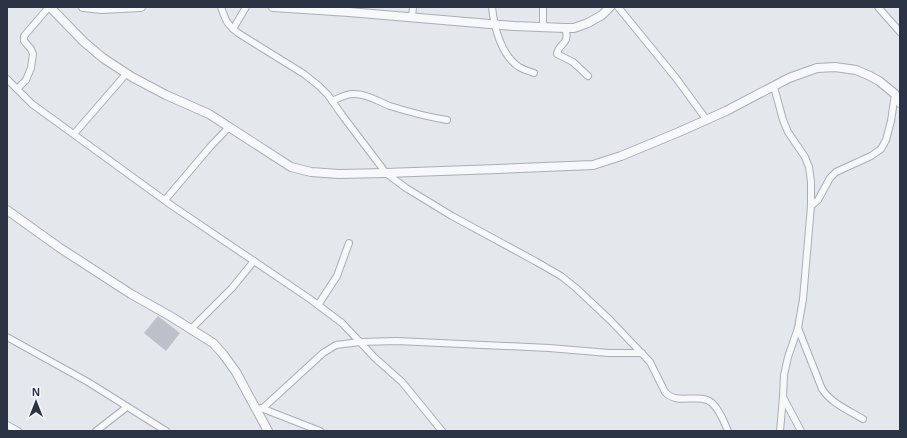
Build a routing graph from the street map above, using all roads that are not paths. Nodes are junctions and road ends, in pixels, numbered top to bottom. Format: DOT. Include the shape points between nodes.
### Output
graph roads {
  1 [pos="50,7"];
  2 [pos="83,7"];
  3 [pos="141,7"];
  4 [pos="221,7"];
  5 [pos="246,7"];
  6 [pos="273,7"];
  7 [pos="413,7"];
  8 [pos="492,7"];
  9 [pos="543,7"];
  10 [pos="610,7"];
  11 [pos="618,7"];
  12 [pos="878,7"];
  13 [pos="412,16"];
  14 [pos="494,24"];
  15 [pos="542,27"];
  16 [pos="564,28"];
  17 [pos="233,29"];
  18 [pos="900,32"];
  19 [pos="534,73"];
  20 [pos="126,74"];
  21 [pos="588,76"];
  22 [pos="7,79"];
  23 [pos="774,87"];
  24 [pos="17,89"];
  25 [pos="895,94"];
  26 [pos="332,101"];
  27 [pos="900,104"];
  28 [pos="706,119"];
  29 [pos="447,120"];
  30 [pos="229,127"];
  31 [pos="74,134"];
  32 [pos="386,172"];
  33 [pos="165,200"];
  34 [pos="811,206"];
  35 [pos="7,210"];
  36 [pos="349,243"];
  37 [pos="254,261"];
  38 [pos="318,305"];
  39 [pos="798,328"];
  40 [pos="191,329"];
  41 [pos="7,337"];
  42 [pos="360,342"];
  43 [pos="642,353"];
  44 [pos="782,397"];
  45 [pos="127,407"];
  46 [pos="260,408"];
  47 [pos="863,419"];
  48 [pos="7,425"];
  49 [pos="18,431"];
  50 [pos="96,431"];
  51 [pos="166,431"];
  52 [pos="268,431"];
  53 [pos="320,431"];
  54 [pos="442,431"];
  55 [pos="728,431"];
  56 [pos="780,431"];
  57 [pos="801,431"];
  1 -- 20 [label="street" via="84,42"];
  1 -- 24 [label="street" via="24,36 33,57 29,74"];
  2 -- 3 [label="street"];
  4 -- 17 [label="street" via="226,22"];
  5 -- 17 [label="street"];
  6 -- 13 [label="street"];
  7 -- 13 [label="street"];
  8 -- 14 [label="street"];
  9 -- 15 [label="street"];
  10 -- 16 [label="street" via="588,24"];
  11 -- 28 [label="street"];
  12 -- 18 [label="street"];
  13 -- 14 [label="street"];
  14 -- 15 [label="street"];
  14 -- 19 [label="street" via="501,44 512,60 519,67"];
  15 -- 16 [label="street"];
  16 -- 21 [label="street" via="565,43 557,54 573,62"];
  17 -- 26 [label="street" via="304,74"];
  20 -- 30 [label="street" via="209,114"];
  20 -- 31 [label="street"];
  22 -- 24 [label="street"];
  23 -- 25 [label="street" via="789,78 817,68 835,67 856,70 870,76"];
  23 -- 28 [label="street"];
  23 -- 34 [label="street" via="788,132 809,167"];
  24 -- 31 [label="street" via="32,104"];
  25 -- 27 [label="street"];
  25 -- 34 [label="street" via="891,121 881,149 836,172 818,200"];
  26 -- 29 [label="street" via="356,94"];
  26 -- 32 [label="street"];
  28 -- 32 [label="street" via="628,153 593,165"];
  30 -- 32 [label="street" via="291,167 310,172 340,174"];
  30 -- 33 [label="street"];
  31 -- 33 [label="street"];
  32 -- 43 [label="street" via="406,188 452,216 561,276 599,309"];
  33 -- 37 [label="street"];
  34 -- 39 [label="street"];
  35 -- 40 [label="street" via="131,294"];
  36 -- 38 [label="street" via="337,276"];
  37 -- 38 [label="street"];
  37 -- 40 [label="street" via="232,288"];
  38 -- 42 [label="street" via="342,323"];
  39 -- 44 [label="street" via="786,369"];
  39 -- 47 [label="street" via="825,393"];
  40 -- 46 [label="street" via="213,343 223,354"];
  41 -- 45 [label="street"];
  42 -- 43 [label="street" via="397,341 549,348 609,354"];
  42 -- 46 [label="street" via="330,348"];
  42 -- 54 [label="street" via="402,382"];
  43 -- 55 [label="street" via="669,396 711,402"];
  44 -- 56 [label="street"];
  44 -- 57 [label="street"];
  45 -- 50 [label="street"];
  45 -- 51 [label="street"];
  46 -- 52 [label="street"];
  46 -- 53 [label="street"];
  48 -- 49 [label="street"];
}
